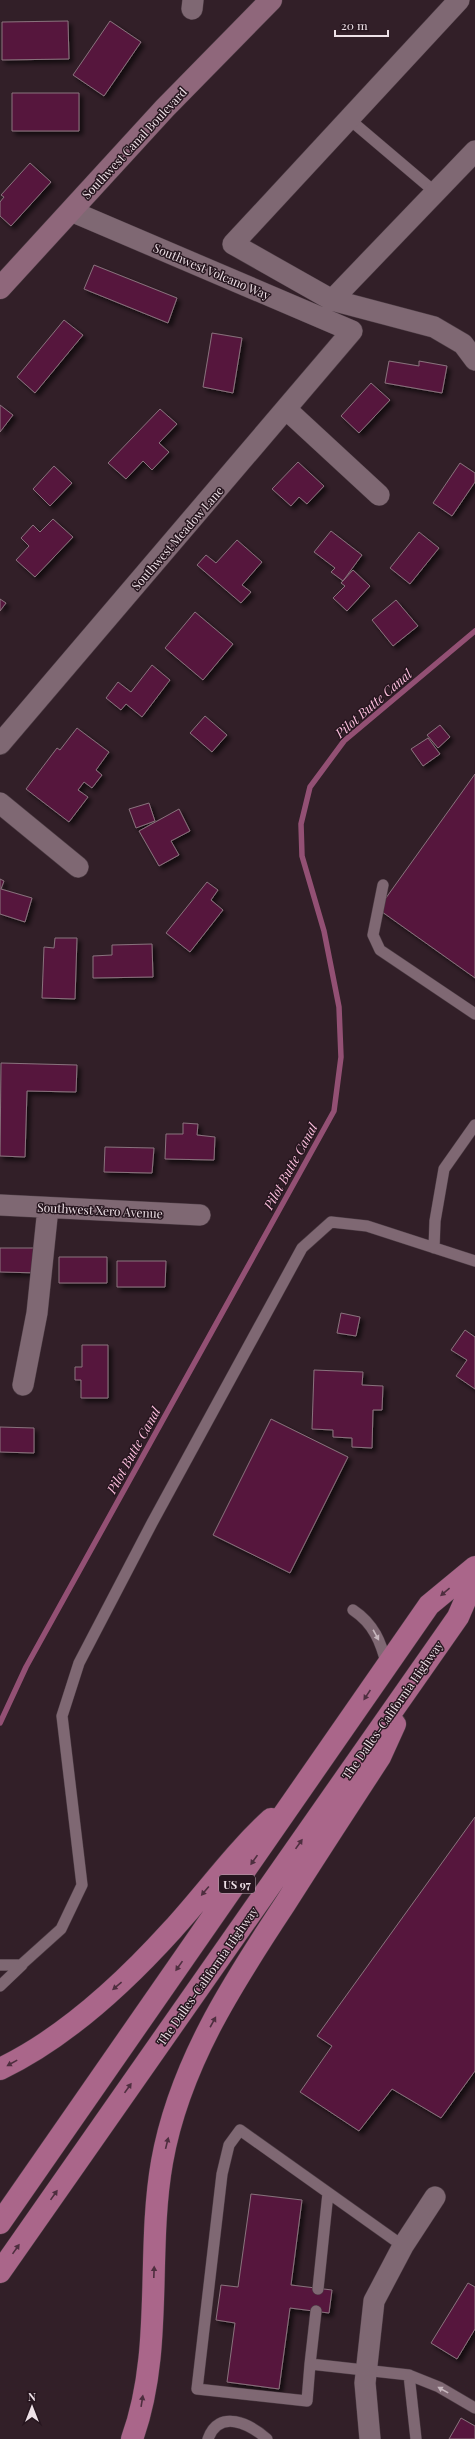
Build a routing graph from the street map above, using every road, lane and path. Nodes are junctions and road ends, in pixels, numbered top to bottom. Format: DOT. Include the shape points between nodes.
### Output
graph roads {
  1 [pos="271,0"];
  2 [pos="459,0"];
  3 [pos="349,119"];
  4 [pos="475,151"];
  5 [pos="435,192"];
  6 [pos="71,211"];
  7 [pos="0,288"];
  8 [pos="332,300"];
  9 [pos="352,331"];
  10 [pos="475,360"];
  11 [pos="287,410"];
  12 [pos="379,495"];
  13 [pos="0,744"];
  14 [pos="0,803"];
  15 [pos="78,867"];
  16 [pos="383,886"];
  17 [pos="475,1014"];
  18 [pos="475,1125"];
  19 [pos="0,1205"];
  20 [pos="48,1208"];
  21 [pos="200,1215"];
  22 [pos="434,1248"];
  23 [pos="475,1261"];
  24 [pos="23,1385"];
  25 [pos="475,1567"];
  26 [pos="475,1578"];
  27 [pos="353,1610"];
  28 [pos="387,1667"];
  29 [pos="415,1678"];
  30 [pos="300,1793"];
  31 [pos="0,1964"];
  32 [pos="20,1965"];
  33 [pos="0,1986"];
  34 [pos="0,2069"];
  35 [pos="328,2193"];
  36 [pos="436,2197"];
  37 [pos="0,2223"];
  38 [pos="404,2246"];
  39 [pos="0,2272"];
  40 [pos="318,2289"];
  41 [pos="316,2311"];
  42 [pos="310,2364"];
  43 [pos="366,2370"];
  44 [pos="409,2375"];
  45 [pos="475,2408"];
  46 [pos="132,2439"];
  47 [pos="208,2439"];
  48 [pos="266,2439"];
  49 [pos="370,2439"];
  50 [pos="416,2439"];
  1 -- 6 [label="main road, Southwest Canal Boulevard" via="165,108"];
  2 -- 3 [label="street"];
  3 -- 5 [label="lane"];
  3 -- 8 [label="street" via="233,244"];
  4 -- 5 [label="street"];
  5 -- 8 [label="street"];
  6 -- 7 [label="main road, Southwest Canal Boulevard"];
  6 -- 9 [label="street, Southwest Volcano Way"];
  8 -- 10 [label="street" via="434,327 463,344"];
  9 -- 11 [label="street, Southwest Meadow Lane"];
  11 -- 12 [label="street"];
  11 -- 13 [label="street, Southwest Meadow Lane"];
  14 -- 15 [label="street"];
  16 -- 17 [label="lane" via="373,935 380,950"];
  18 -- 22 [label="lane" via="444,1169 435,1220"];
  19 -- 20 [label="street, Southwest Xero Avenue"];
  20 -- 21 [label="street, Southwest Xero Avenue"];
  20 -- 24 [label="street" via="38,1313"];
  22 -- 23 [label="lane"];
  22 -- 32 [label="lane" via="367,1226 332,1222 302,1248 79,1662 62,1716 82,1885 61,1929"];
  25 -- 28 [label="highway, US 97, one-way" via="429,1605"];
  26 -- 29 [label="highway, The Dalles-California Highway / US 97" via="458,1618"];
  27 -- 28 [label="lane, one-way" via="367,1619 382,1646"];
  28 -- 30 [label="highway, US 97, one-way"];
  39 -- 29 [label="highway, The Dalles-California Highway / US 97, one-way"];
  46 -- 29 [label="highway, one-way" via="139,2419 151,2345 155,2230 162,2162 178,2099 200,2045 246,1962 380,1756"];
  30 -- 34 [label="highway, one-way" via="244,1844 172,1930 128,1977 77,2020"];
  30 -- 37 [label="highway, US 97, one-way"];
  31 -- 32 [label="lane"];
  32 -- 33 [label="lane"];
  35 -- 38 [label="lane"];
  35 -- 40 [label="lane"];
  35 -- 42 [label="lane" via="240,2130 228,2145 222,2174 197,2389 307,2401"];
  36 -- 38 [label="street"];
  38 -- 43 [label="street" via="374,2301"];
  41 -- 42 [label="lane"];
  42 -- 43 [label="lane"];
  43 -- 44 [label="lane"];
  43 -- 49 [label="street"];
  45 -- 44 [label="lane, one-way" via="439,2387"];
  44 -- 50 [label="lane"];
  47 -- 48 [label="lane" via="215,2427 226,2421 235,2421 256,2430"];
}
